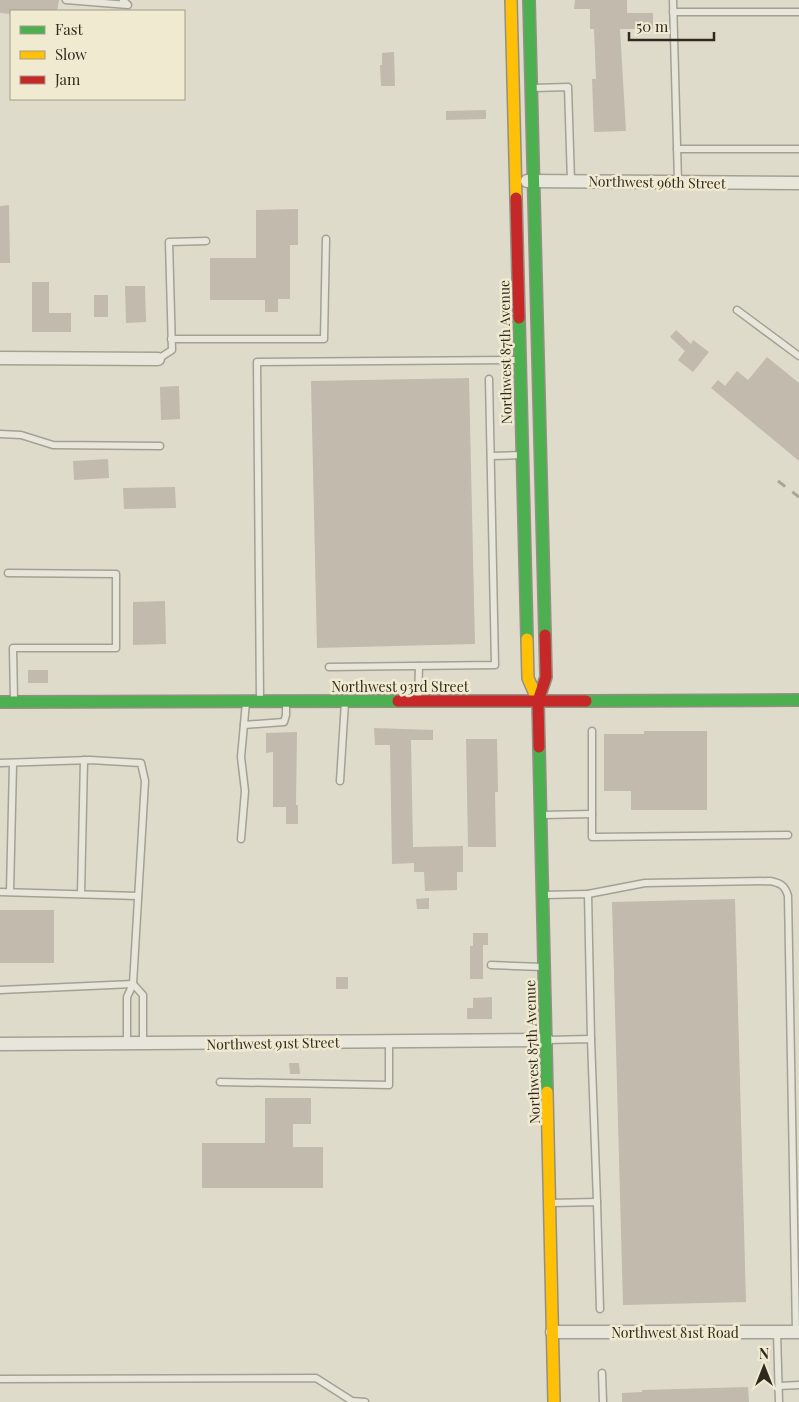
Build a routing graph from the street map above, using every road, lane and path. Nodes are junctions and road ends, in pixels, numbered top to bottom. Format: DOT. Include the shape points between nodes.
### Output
graph roads {
  1 [pos="66,0"];
  2 [pos="123,0"];
  3 [pos="511,0"];
  4 [pos="529,0"];
  5 [pos="673,0"];
  6 [pos="673,12"];
  7 [pos="799,12"];
  8 [pos="531,88"];
  9 [pos="677,149"];
  10 [pos="799,149"];
  11 [pos="515,180"];
  12 [pos="534,181"];
  13 [pos="571,181"];
  14 [pos="678,182"];
  15 [pos="799,183"];
  16 [pos="326,239"];
  17 [pos="206,242"];
  18 [pos="737,310"];
  19 [pos="171,339"];
  20 [pos="799,356"];
  21 [pos="0,358"];
  22 [pos="158,359"];
  23 [pos="520,360"];
  24 [pos="488,379"];
  25 [pos="0,434"];
  26 [pos="160,446"];
  27 [pos="522,455"];
  28 [pos="491,456"];
  29 [pos="8,573"];
  30 [pos="419,666"];
  31 [pos="329,668"];
  32 [pos="799,700"];
  33 [pos="246,701"];
  34 [pos="260,701"];
  35 [pos="286,701"];
  36 [pos="345,701"];
  37 [pos="418,701"];
  38 [pos="538,701"];
  39 [pos="0,702"];
  40 [pos="14,702"];
  41 [pos="244,725"];
  42 [pos="592,731"];
  43 [pos="84,760"];
  44 [pos="0,763"];
  45 [pos="13,764"];
  46 [pos="340,781"];
  47 [pos="592,814"];
  48 [pos="541,815"];
  49 [pos="788,835"];
  50 [pos="242,840"];
  51 [pos="0,892"];
  52 [pos="10,892"];
  53 [pos="81,894"];
  54 [pos="588,894"];
  55 [pos="543,895"];
  56 [pos="138,896"];
  57 [pos="491,965"];
  58 [pos="545,967"];
  59 [pos="133,984"];
  60 [pos="0,990"];
  61 [pos="591,1039"];
  62 [pos="547,1040"];
  63 [pos="389,1042"];
  64 [pos="0,1044"];
  65 [pos="127,1044"];
  66 [pos="143,1044"];
  67 [pos="220,1082"];
  68 [pos="596,1202"];
  69 [pos="551,1203"];
  70 [pos="600,1309"];
  71 [pos="552,1332"];
  72 [pos="777,1332"];
  73 [pos="797,1332"];
  74 [pos="602,1373"];
  75 [pos="0,1379"];
  76 [pos="799,1385"];
  77 [pos="779,1386"];
  78 [pos="365,1402"];
  79 [pos="554,1402"];
  80 [pos="603,1402"];
  81 [pos="779,1402"];
  1 -- 2 [label="lane" via="128,5"];
  3 -- 11 [label="main road, Northwest 87th Avenue"];
  4 -- 8 [label="main road, Northwest 87th Avenue"];
  5 -- 6 [label="lane"];
  6 -- 7 [label="lane"];
  6 -- 9 [label="lane"];
  8 -- 12 [label="main road, Northwest 87th Avenue"];
  8 -- 13 [label="lane" via="568,87"];
  9 -- 10 [label="lane"];
  9 -- 14 [label="lane"];
  11 -- 12 [label="street, Northwest 96th Street"];
  11 -- 23 [label="main road, Northwest 87th Avenue"];
  12 -- 13 [label="street, Northwest 96th Street"];
  12 -- 38 [label="main road, Northwest 87th Avenue" via="546,677"];
  13 -- 14 [label="street, Northwest 96th Street"];
  14 -- 15 [label="street, Northwest 96th Street"];
  16 -- 19 [label="lane" via="324,339"];
  17 -- 19 [label="lane" via="169,242"];
  18 -- 20 [label="lane"];
  19 -- 22 [label="lane" via="172,350"];
  21 -- 22 [label="street"];
  23 -- 27 [label="main road, Northwest 87th Avenue"];
  23 -- 34 [label="lane" via="257,362"];
  24 -- 28 [label="lane"];
  25 -- 26 [label="lane" via="21,435 53,445"];
  27 -- 28 [label="lane"];
  27 -- 38 [label="main road, Northwest 87th Avenue" via="528,678"];
  28 -- 30 [label="lane" via="495,665"];
  29 -- 40 [label="lane" via="116,574 116,648 14,648"];
  30 -- 31 [label="lane"];
  30 -- 37 [label="lane"];
  32 -- 38 [label="main road, Northwest 93rd Street"];
  33 -- 34 [label="main road, Northwest 93rd Street"];
  33 -- 40 [label="main road, Northwest 93rd Street"];
  33 -- 41 [label="lane"];
  34 -- 35 [label="main road, Northwest 93rd Street"];
  35 -- 36 [label="main road, Northwest 93rd Street"];
  35 -- 41 [label="lane" via="284,722"];
  36 -- 37 [label="main road, Northwest 93rd Street"];
  36 -- 46 [label="lane"];
  37 -- 38 [label="main road, Northwest 93rd Street"];
  38 -- 48 [label="main road, Northwest 87th Avenue"];
  39 -- 40 [label="main road, Northwest 93rd Street"];
  41 -- 50 [label="lane"];
  42 -- 47 [label="lane"];
  43 -- 45 [label="lane"];
  43 -- 53 [label="lane"];
  43 -- 56 [label="lane" via="141,763 146,781"];
  44 -- 45 [label="lane"];
  45 -- 52 [label="lane"];
  47 -- 48 [label="lane"];
  47 -- 49 [label="lane" via="592,837"];
  48 -- 55 [label="main road, Northwest 87th Avenue"];
  51 -- 52 [label="lane"];
  52 -- 53 [label="lane"];
  53 -- 56 [label="lane"];
  54 -- 55 [label="lane"];
  54 -- 61 [label="lane"];
  54 -- 73 [label="lane" via="663,882 770,881 786,888"];
  55 -- 58 [label="main road, Northwest 87th Avenue"];
  56 -- 59 [label="lane"];
  57 -- 58 [label="lane"];
  58 -- 62 [label="main road, Northwest 87th Avenue"];
  59 -- 60 [label="lane"];
  59 -- 65 [label="lane" via="127,997"];
  59 -- 66 [label="lane" via="142,995"];
  61 -- 62 [label="lane"];
  61 -- 68 [label="lane"];
  62 -- 63 [label="street, Northwest 91st Street"];
  62 -- 69 [label="main road, Northwest 87th Avenue"];
  63 -- 66 [label="street, Northwest 91st Street"];
  63 -- 67 [label="lane" via="389,1085"];
  64 -- 65 [label="street, Northwest 91st Street"];
  65 -- 66 [label="street, Northwest 91st Street"];
  68 -- 69 [label="lane"];
  68 -- 70 [label="lane"];
  69 -- 71 [label="main road, Northwest 87th Avenue"];
  71 -- 72 [label="street, Northwest 81st Road"];
  71 -- 79 [label="main road, Northwest 87th Avenue"];
  72 -- 73 [label="street, Northwest 81st Road"];
  72 -- 77 [label="lane"];
  74 -- 80 [label="lane"];
  75 -- 78 [label="lane" via="316,1378 352,1401"];
  76 -- 77 [label="lane"];
  77 -- 81 [label="lane"];
}
